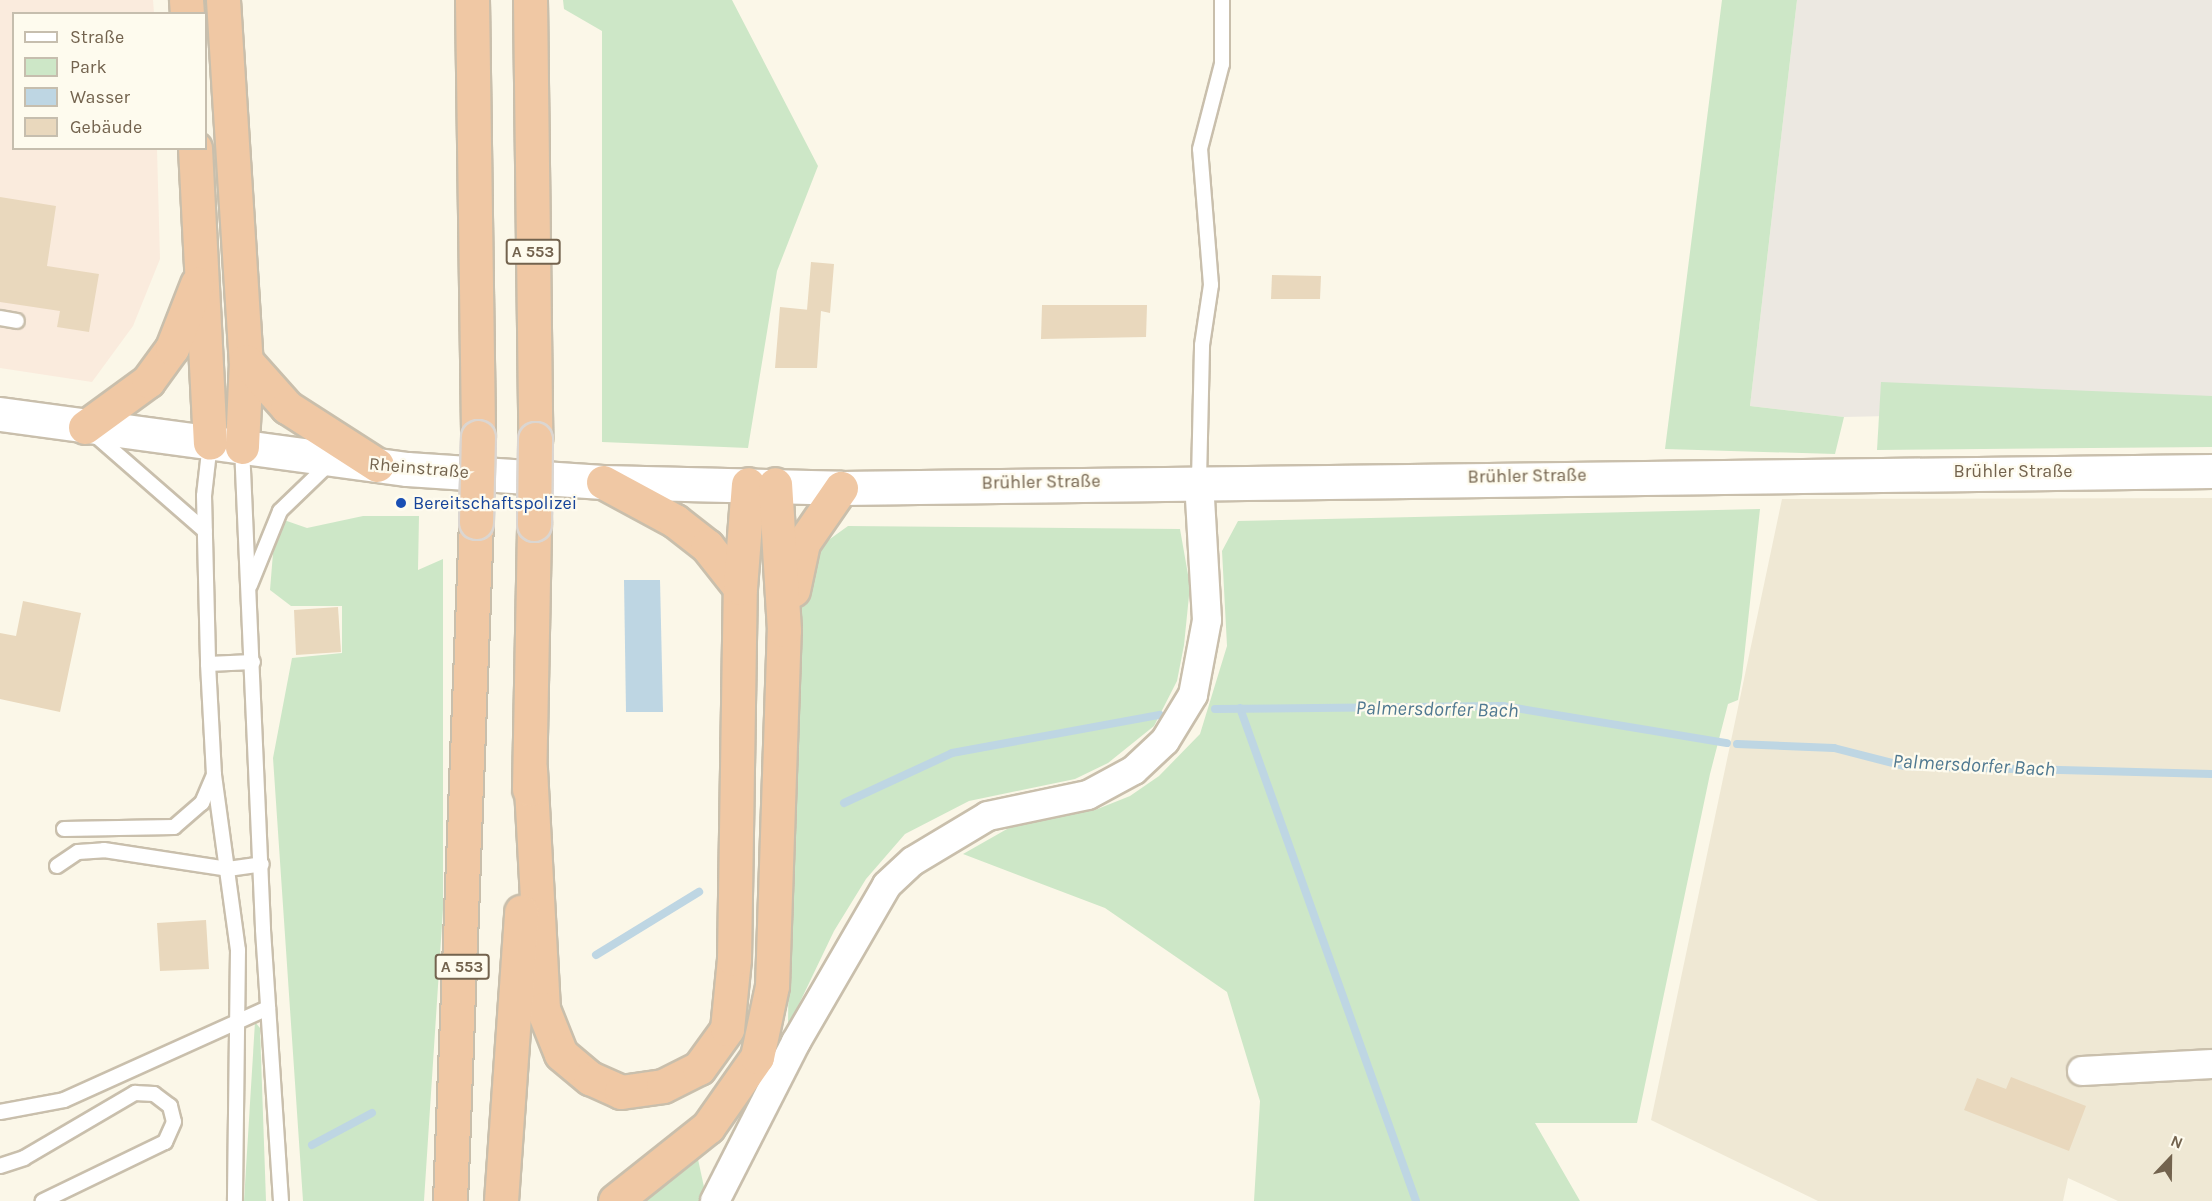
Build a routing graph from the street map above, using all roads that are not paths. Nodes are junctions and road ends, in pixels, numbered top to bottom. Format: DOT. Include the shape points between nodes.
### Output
graph roads {
  1 [pos="223,0"];
  2 [pos="458,0"];
  3 [pos="472,0"];
  4 [pos="530,0"];
  5 [pos="1222,0"];
  6 [pos="474,142"];
  7 [pos="195,150"];
  8 [pos="202,271"];
  9 [pos="0,318"];
  10 [pos="17,321"];
  11 [pos="246,361"];
  12 [pos="0,414"];
  13 [pos="85,427"];
  14 [pos="210,443"];
  15 [pos="242,447"];
  16 [pos="333,459"];
  17 [pos="377,465"];
  18 [pos="2212,471"];
  19 [pos="1199,480"];
  20 [pos="603,482"];
  21 [pos="762,484"];
  22 [pos="841,488"];
  23 [pos="205,531"];
  24 [pos="740,588"];
  25 [pos="248,590"];
  26 [pos="784,630"];
  27 [pos="253,662"];
  28 [pos="208,664"];
  29 [pos="530,769"];
  30 [pos="214,775"];
  31 [pos="64,829"];
  32 [pos="262,864"];
  33 [pos="57,866"];
  34 [pos="228,869"];
  35 [pos="268,1008"];
  36 [pos="238,1018"];
  37 [pos="2212,1064"];
  38 [pos="2082,1071"];
  39 [pos="0,1112"];
  40 [pos="0,1166"];
  41 [pos="43,1201"];
  42 [pos="235,1201"];
  43 [pos="281,1201"];
  44 [pos="450,1201"];
  45 [pos="501,1201"];
  46 [pos="615,1201"];
  47 [pos="715,1201"];
  1 -- 11 [label="highway"];
  2 -- 6 [label="highway"];
  3 -- 6 [label="highway, A 553"];
  4 -- 29 [label="highway, A 553, bridge" via="535,439"];
  5 -- 19 [label="lane" via="1222,64 1200,149 1211,285 1202,345"];
  6 -- 44 [label="highway, A 553, bridge" via="478,437"];
  7 -- 8 [label="highway"];
  8 -- 13 [label="highway" via="172,348 148,381"];
  8 -- 14 [label="highway"];
  9 -- 10 [label="lane"];
  11 -- 15 [label="highway"];
  11 -- 17 [label="highway" via="286,407"];
  12 -- 13 [label="main road, Rheinstraße"];
  13 -- 14 [label="main road, Rheinstraße"];
  13 -- 23 [label="lane"];
  14 -- 15 [label="main road, Rheinstraße"];
  14 -- 23 [label="lane"];
  15 -- 16 [label="main road, Rheinstraße"];
  15 -- 25 [label="lane"];
  16 -- 17 [label="main road, Rheinstraße"];
  16 -- 25 [label="lane" via="280,511"];
  17 -- 20 [label="main road, Rheinstraße"];
  18 -- 19 [label="main road, Brühler Straße"];
  19 -- 22 [label="main road, Brühler Straße"];
  19 -- 47 [label="street" via="1208,620 1193,695 1165,741 1134,770 1088,795 988,816 913,861 887,885 796,1042"];
  20 -- 21 [label="main road, Rheinstraße"];
  20 -- 24 [label="highway" via="683,527 707,546"];
  21 -- 22 [label="main road, Rheinstraße"];
  21 -- 24 [label="highway"];
  21 -- 26 [label="highway"];
  22 -- 26 [label="highway" via="803,543"];
  23 -- 28 [label="lane"];
  24 -- 29 [label="highway" via="734,959 727,1029 699,1068 663,1086 621,1092 590,1078 561,1054 543,1009"];
  25 -- 27 [label="lane"];
  26 -- 46 [label="highway" via="772,986 757,1057 708,1127"];
  27 -- 28 [label="lane"];
  27 -- 32 [label="lane"];
  28 -- 30 [label="lane"];
  29 -- 45 [label="highway, A 553"];
  30 -- 31 [label="lane" via="202,803 174,827"];
  30 -- 34 [label="lane"];
  32 -- 34 [label="lane"];
  32 -- 35 [label="lane"];
  33 -- 34 [label="lane" via="78,852 104,850"];
  34 -- 36 [label="lane" via="238,950"];
  35 -- 36 [label="lane"];
  35 -- 43 [label="lane"];
  36 -- 39 [label="lane" via="64,1100"];
  36 -- 42 [label="lane"];
  37 -- 38 [label="street"];
  40 -- 41 [label="lane" via="24,1158 135,1093 154,1094 170,1106 174,1122 165,1142"];
}
